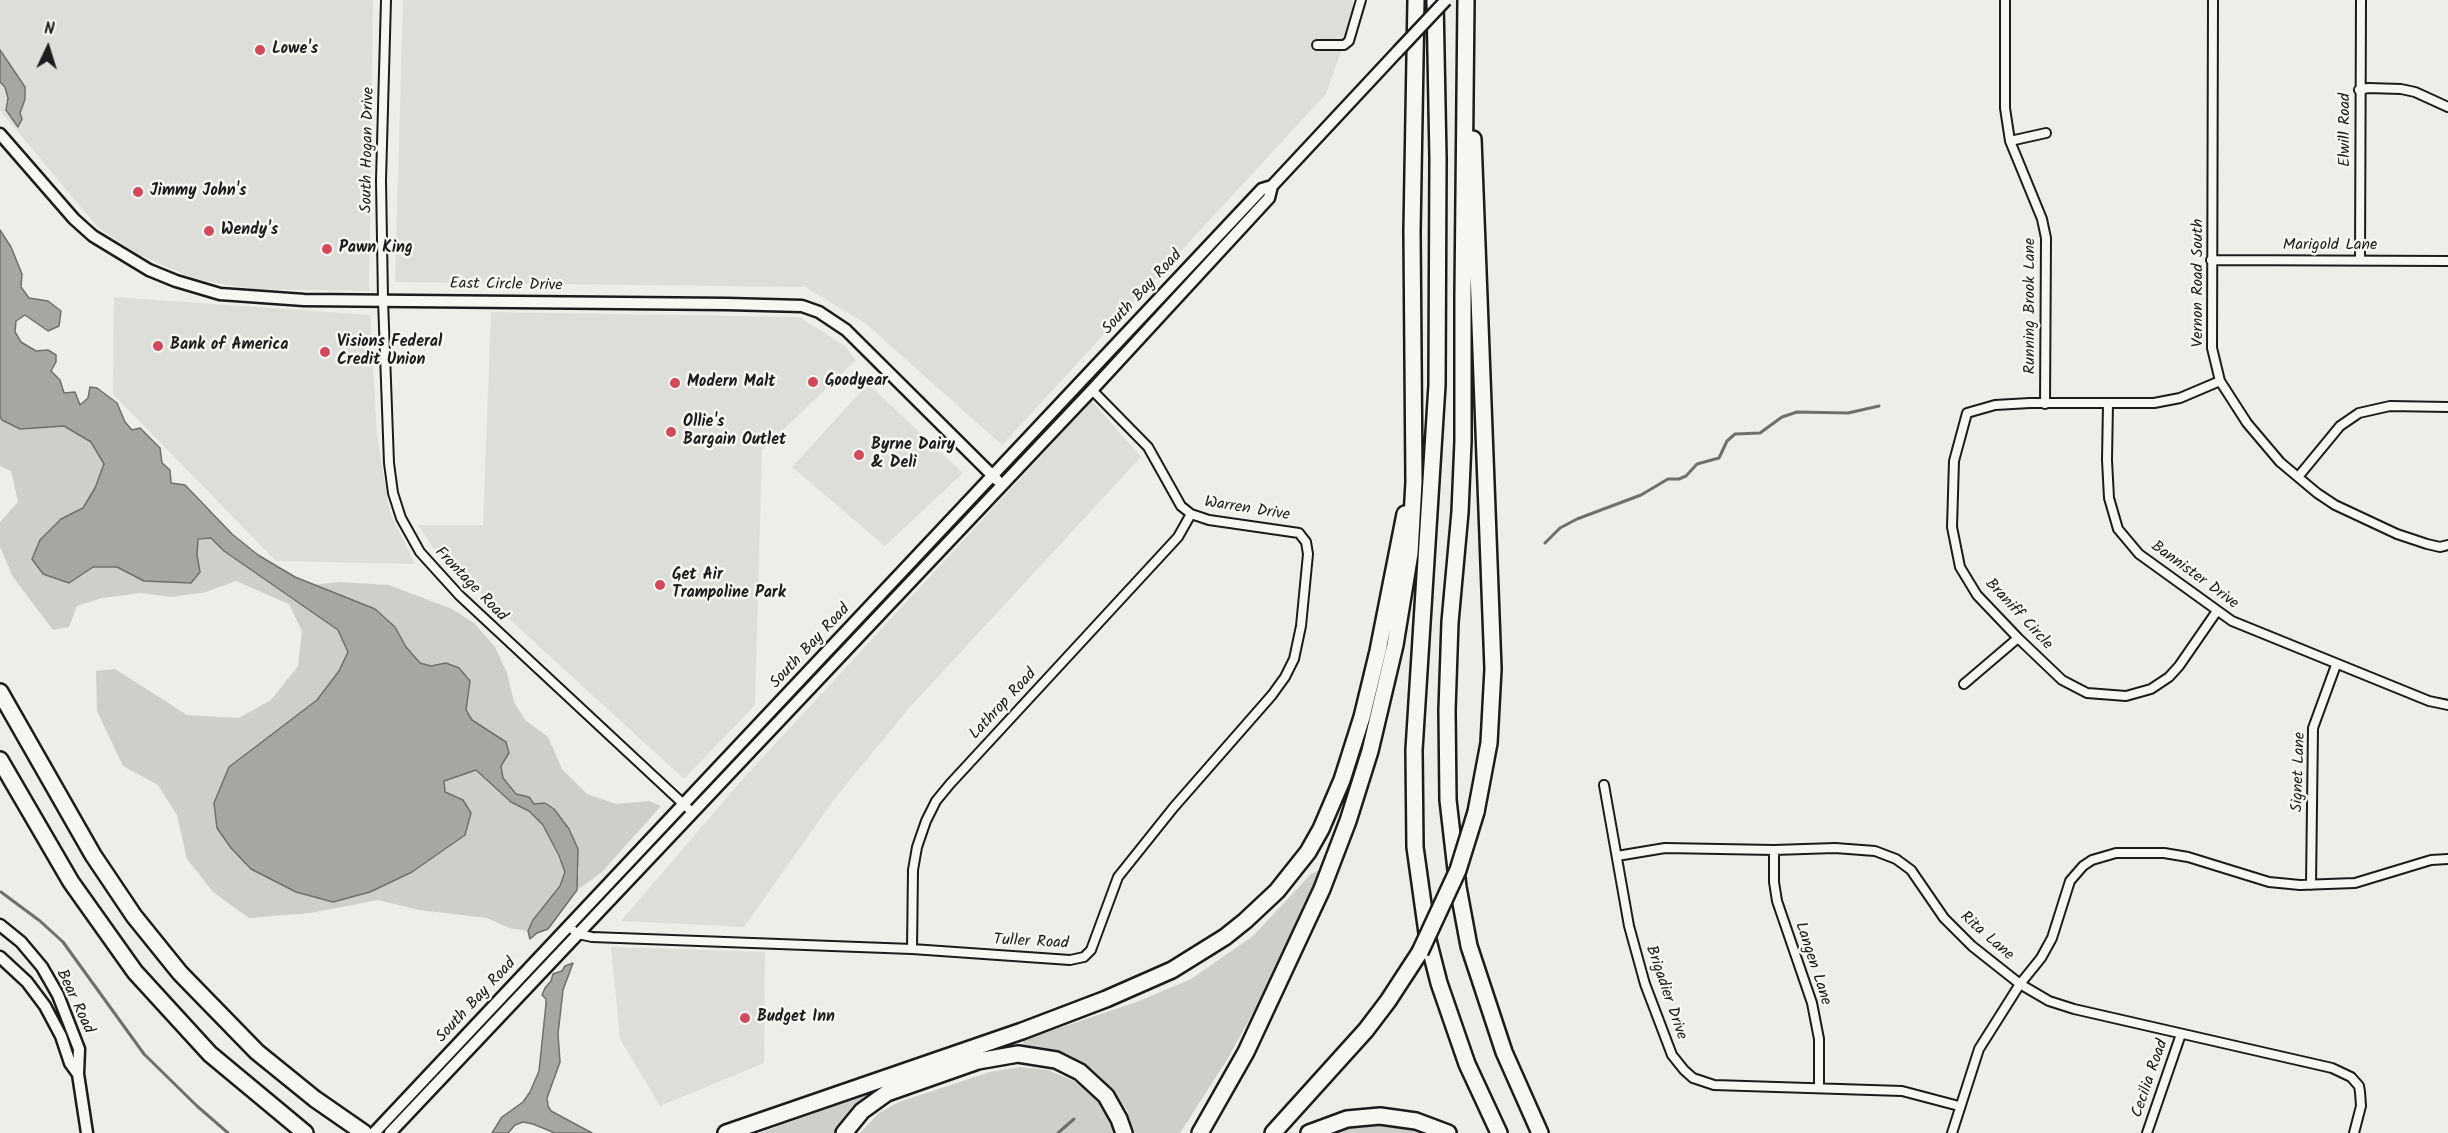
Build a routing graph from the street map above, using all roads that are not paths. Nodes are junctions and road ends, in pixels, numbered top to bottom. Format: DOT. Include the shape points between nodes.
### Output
graph roads {
  1 [pos="386,0"];
  2 [pos="1361,0"];
  3 [pos="1416,0"];
  4 [pos="1435,0"];
  5 [pos="1446,0"];
  6 [pos="2005,0"];
  7 [pos="2213,0"];
  8 [pos="2361,0"];
  9 [pos="1466,5"];
  10 [pos="1317,45"];
  11 [pos="2359,90"];
  12 [pos="2448,107"];
  13 [pos="2046,133"];
  14 [pos="0,134"];
  15 [pos="2010,141"];
  16 [pos="1272,186"];
  17 [pos="2211,260"];
  18 [pos="2360,260"];
  19 [pos="2448,261"];
  20 [pos="383,300"];
  21 [pos="2220,381"];
  22 [pos="1092,390"];
  23 [pos="2045,404"];
  24 [pos="2108,404"];
  25 [pos="2448,407"];
  26 [pos="1415,464"];
  27 [pos="993,476"];
  28 [pos="2298,477"];
  29 [pos="1001,484"];
  30 [pos="1191,514"];
  31 [pos="2448,545"];
  32 [pos="1307,546"];
  33 [pos="2217,611"];
  34 [pos="2018,638"];
  35 [pos="2337,664"];
  36 [pos="1964,684"];
  37 [pos="0,692"];
  38 [pos="2448,705"];
  39 [pos="0,760"];
  40 [pos="1604,785"];
  41 [pos="688,808"];
  42 [pos="1774,850"];
  43 [pos="1617,856"];
  44 [pos="2448,858"];
  45 [pos="2311,885"];
  46 [pos="0,925"];
  47 [pos="568,926"];
  48 [pos="578,934"];
  49 [pos="912,949"];
  50 [pos="0,957"];
  51 [pos="2020,984"];
  52 [pos="2181,1034"];
  53 [pos="78,1074"];
  54 [pos="1819,1088"];
  55 [pos="1959,1106"];
  56 [pos="344,1120"];
  57 [pos="87,1133"];
  58 [pos="305,1133"];
  59 [pos="364,1133"];
  60 [pos="373,1133"];
  61 [pos="390,1133"];
  62 [pos="726,1133"];
  63 [pos="844,1133"];
  64 [pos="1124,1133"];
  65 [pos="1200,1133"];
  66 [pos="1274,1133"];
  67 [pos="1309,1133"];
  68 [pos="1448,1133"];
  69 [pos="1499,1133"];
  70 [pos="1540,1133"];
  71 [pos="1952,1133"];
  72 [pos="2147,1133"];
  73 [pos="2354,1133"];
  1 -- 20 [label="street, South Hogan Drive" via="381,180"];
  2 -- 10 [label="street" via="1349,41 1344,45"];
  3 -- 26 [label="highway" via="1412,231"];
  4 -- 69 [label="highway" via="1437,385 1414,750 1415,848 1439,983 1467,1064"];
  5 -- 16 [label="street, South Bay Road, bridge"];
  6 -- 15 [label="street, Running Brook Lane" via="2005,108"];
  7 -- 17 [label="street, Vernon Road South"];
  8 -- 11 [label="street, Elwill Road"];
  9 -- 66 [label="highway, bridge" via="1493,669 1489,743 1476,812 1458,870 1420,952 1366,1030"];
  9 -- 70 [label="highway" via="1463,441 1450,622 1448,800 1469,946 1504,1052"];
  11 -- 12 [label="street" via="2401,89"];
  11 -- 18 [label="street, Elwill Road"];
  13 -- 15 [label="street"];
  14 -- 20 [label="street, East Circle Drive" via="74,219 114,250 149,270 236,297"];
  15 -- 23 [label="street, Running Brook Lane" via="2034,197 2046,238"];
  16 -- 22 [label="street, South Bay Road" via="1269,198"];
  16 -- 27 [label="street, South Bay Road" via="1262,189"];
  17 -- 18 [label="street, Marigold Lane"];
  17 -- 21 [label="street, Vernon Road South" via="2212,348"];
  18 -- 19 [label="street, Marigold Lane"];
  20 -- 27 [label="street, East Circle Drive" via="802,306 825,315 846,330"];
  20 -- 41 [label="street, Frontage Road" via="393,493 401,518 420,552 459,595"];
  21 -- 24 [label="street, Braniff Circle" via="2180,398"];
  21 -- 28 [label="street, Vernon Road South" via="2247,423"];
  22 -- 29 [label="street, South Bay Road"];
  22 -- 30 [label="street, Warren Drive" via="1148,447 1181,506"];
  23 -- 24 [label="street, Braniff Circle"];
  23 -- 34 [label="street, Braniff Circle" via="1995,405 1966,413 1954,461 1953,527 1960,567 1977,594"];
  24 -- 33 [label="street, Bannister Drive" via="2108,489 2118,529 2139,554"];
  25 -- 28 [label="street" via="2391,406 2359,413 2340,426"];
  26 -- 62 [label="highway" via="1378,651 1352,750 1321,829 1277,891 1225,937 1172,970 1138,985 1022,1031"];
  26 -- 65 [label="highway" via="1413,518 1400,618 1360,786 1304,931 1246,1052"];
  27 -- 29 [label="street, East Circle Drive"];
  27 -- 41 [label="street, South Bay Road"];
  28 -- 31 [label="street, Vernon Road South" via="2335,506 2359,518 2427,544"];
  29 -- 41 [label="street, South Bay Road"];
  30 -- 32 [label="street, Warren Drive" via="1293,531 1299,533"];
  30 -- 49 [label="street, Lathrop Road" via="1178,537 936,801 917,848 913,870"];
  32 -- 49 [label="street, Tuller Road" via="1301,627 1294,659 1285,677 1118,877 1084,957 1070,960"];
  33 -- 34 [label="street, Braniff Circle" via="2169,677 2151,689 2126,696 2086,693 2062,680"];
  33 -- 35 [label="street, Bannister Drive" via="2232,621"];
  34 -- 36 [label="street"];
  35 -- 38 [label="street, Bannister Drive"];
  35 -- 45 [label="street, Signet Lane" via="2313,728"];
  37 -- 56 [label="highway" via="93,855 157,945 205,1001 257,1052"];
  39 -- 58 [label="highway" via="71,882 135,972 210,1054"];
  40 -- 43 [label="street, Brigadier Drive"];
  41 -- 47 [label="street, South Bay Road"];
  41 -- 48 [label="street, South Bay Road"];
  42 -- 43 [label="street, Rita Lane" via="1665,848"];
  42 -- 51 [label="street, Rita Lane" via="1875,851 1896,859 1911,870 1951,925"];
  42 -- 54 [label="street, Langen Lane" via="1778,901 1812,1003 1819,1039"];
  43 -- 54 [label="street, Brigadier Drive" via="1629,926 1645,984 1672,1055 1684,1070 1693,1078 1713,1084"];
  44 -- 45 [label="street" via="2355,882"];
  45 -- 51 [label="street" via="2269,882 2164,853 2102,855 2083,866 2070,881 2052,938"];
  46 -- 53 [label="street, Bear Road" via="42,967 58,995 79,1049"];
  47 -- 48 [label="street"];
  47 -- 60 [label="street, South Bay Road"];
  48 -- 49 [label="street, Tuller Road"];
  48 -- 61 [label="street, South Bay Road"];
  50 -- 53 [label="street, Bear Road" via="45,1006"];
  51 -- 52 [label="street, Rita Lane" via="2049,1001 2074,1009"];
  51 -- 55 [label="street" via="1980,1049"];
  52 -- 72 [label="street, Cecilia Road"];
  52 -- 73 [label="street, Rita Lane" via="2332,1068 2351,1077 2361,1092"];
  53 -- 57 [label="street, Bear Road"];
  54 -- 55 [label="street, Brigadier Drive" via="1902,1091"];
  55 -- 71 [label="street"];
  56 -- 59 [label="highway"];
  56 -- 60 [label="highway"];
  63 -- 64 [label="highway" via="862,1111 887,1093 978,1061 1018,1054 1056,1060 1080,1072 1106,1096"];
  67 -- 68 [label="highway" via="1347,1119 1380,1116 1416,1121"];
}
